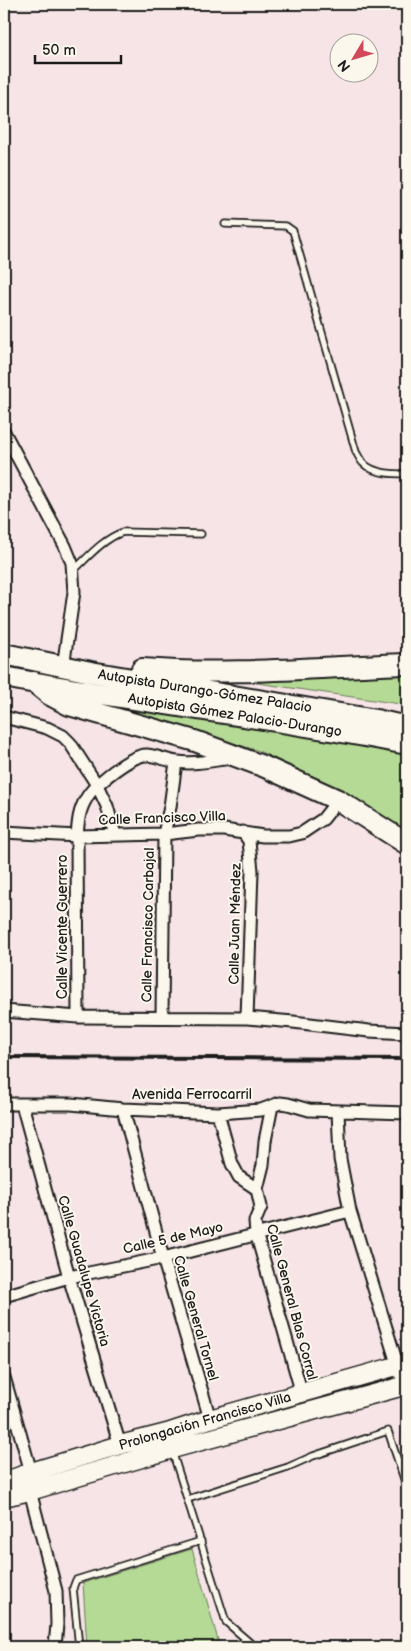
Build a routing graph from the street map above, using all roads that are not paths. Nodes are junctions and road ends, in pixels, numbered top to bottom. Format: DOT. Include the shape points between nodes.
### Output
graph roads {
  1 [pos="225,224"];
  2 [pos="4,432"];
  3 [pos="407,474"];
  4 [pos="201,534"];
  5 [pos="73,571"];
  6 [pos="4,654"];
  7 [pos="407,664"];
  8 [pos="63,667"];
  9 [pos="91,672"];
  10 [pos="4,676"];
  11 [pos="34,682"];
  12 [pos="4,717"];
  13 [pos="407,727"];
  14 [pos="407,744"];
  15 [pos="238,756"];
  16 [pos="176,762"];
  17 [pos="97,784"];
  18 [pos="338,800"];
  19 [pos="4,832"];
  20 [pos="242,832"];
  21 [pos="164,834"];
  22 [pos="115,835"];
  23 [pos="76,836"];
  24 [pos="407,844"];
  25 [pos="4,1011"];
  26 [pos="78,1017"];
  27 [pos="162,1017"];
  28 [pos="247,1018"];
  29 [pos="407,1033"];
  30 [pos="4,1104"];
  31 [pos="22,1104"];
  32 [pos="272,1106"];
  33 [pos="123,1109"];
  34 [pos="338,1111"];
  35 [pos="218,1113"];
  36 [pos="407,1113"];
  37 [pos="257,1189"];
  38 [pos="350,1211"];
  39 [pos="256,1233"];
  40 [pos="163,1258"];
  41 [pos="68,1277"];
  42 [pos="4,1296"];
  43 [pos="402,1364"];
  44 [pos="4,1377"];
  45 [pos="406,1385"];
  46 [pos="302,1394"];
  47 [pos="210,1419"];
  48 [pos="169,1441"];
  49 [pos="120,1445"];
  50 [pos="31,1472"];
  51 [pos="4,1482"];
  52 [pos="407,1488"];
  53 [pos="30,1491"];
  54 [pos="4,1497"];
  55 [pos="188,1499"];
  56 [pos="201,1541"];
  57 [pos="245,1639"];
  58 [pos="55,1647"];
  59 [pos="79,1647"];
  60 [pos="238,1647"];
  61 [pos="255,1647"];
  1 -- 3 [label="lane" via="286,226 293,231 356,452 362,463 375,470"];
  2 -- 5 [label="street" via="65,546"];
  4 -- 5 [label="lane" via="123,532 104,542"];
  5 -- 8 [label="street" via="74,592"];
  6 -- 8 [label="highway, Autopista Durango-Gómez Palacio"];
  7 -- 9 [label="highway" via="214,672 112,668"];
  8 -- 9 [label="highway, Autopista Durango-Gómez Palacio"];
  9 -- 13 [label="highway, Autopista Durango-Gómez Palacio"];
  10 -- 11 [label="highway, Autopista Gómez Palacio-Durango"];
  11 -- 14 [label="highway, Autopista Gómez Palacio-Durango"];
  11 -- 15 [label="highway" via="69,705"];
  12 -- 17 [label="street" via="47,728 63,736"];
  15 -- 16 [label="street, Calle Vicente Guerrero" via="194,763"];
  15 -- 18 [label="highway"];
  16 -- 17 [label="street, Calle Vicente Guerrero" via="141,756"];
  16 -- 21 [label="street, Calle Francisco Carbajal"];
  17 -- 22 [label="street"];
  17 -- 23 [label="street, Calle Vicente Guerrero" via="83,804"];
  18 -- 20 [label="street, Calle Francisco Villa" via="323,819 302,833 263,836"];
  18 -- 24 [label="highway"];
  19 -- 23 [label="street, Calle Francisco Villa"];
  20 -- 21 [label="street, Calle Francisco Villa" via="199,830"];
  20 -- 28 [label="street, Calle Juan Méndez" via="249,842 252,871"];
  21 -- 22 [label="street, Calle Francisco Villa"];
  21 -- 27 [label="street, Calle Francisco Carbajal"];
  22 -- 23 [label="street, Calle Francisco Villa"];
  23 -- 26 [label="street, Calle Vicente Guerrero"];
  25 -- 26 [label="street"];
  26 -- 27 [label="street"];
  27 -- 28 [label="street"];
  28 -- 29 [label="street"];
  30 -- 31 [label="street, Avenida Ferrocarril"];
  31 -- 33 [label="street, Avenida Ferrocarril"];
  31 -- 41 [label="street, Calle Guadalupe Victoria"];
  32 -- 34 [label="street, Avenida Ferrocarril" via="280,1103 309,1110"];
  32 -- 35 [label="street, Avenida Ferrocarril" via="262,1110"];
  32 -- 37 [label="street, Calle General Blas Corral"];
  33 -- 35 [label="street, Avenida Ferrocarril"];
  33 -- 40 [label="street, Calle General Tornel"];
  34 -- 36 [label="street, Avenida Ferrocarril"];
  34 -- 38 [label="street" via="340,1159"];
  35 -- 37 [label="street" via="232,1164 239,1177"];
  37 -- 39 [label="street, Calle General Blas Corral" via="261,1207 254,1221"];
  38 -- 39 [label="street, Calle 5 de Mayo"];
  38 -- 43 [label="street"];
  39 -- 40 [label="street, Calle 5 de Mayo"];
  39 -- 46 [label="street, Calle General Blas Corral"];
  40 -- 41 [label="street, Calle 5 de Mayo"];
  40 -- 47 [label="street, Calle General Tornel"];
  41 -- 42 [label="street, Calle 5 de Mayo"];
  41 -- 49 [label="street, Calle Guadalupe Victoria"];
  43 -- 45 [label="street"];
  43 -- 46 [label="main road, Prolongación Francisco Villa"];
  44 -- 50 [label="street"];
  45 -- 48 [label="main road, Prolongación Francisco Villa"];
  46 -- 47 [label="main road, Prolongación Francisco Villa"];
  47 -- 48 [label="main road, Prolongación Francisco Villa"];
  48 -- 49 [label="main road, Prolongación Francisco Villa"];
  48 -- 53 [label="main road, Prolongación Francisco Villa"];
  48 -- 55 [label="lane"];
  49 -- 50 [label="main road, Prolongación Francisco Villa"];
  50 -- 51 [label="main road, Prolongación Francisco Villa"];
  52 -- 55 [label="lane" via="388,1431 313,1456 288,1468"];
  53 -- 54 [label="main road, Prolongación Francisco Villa"];
  53 -- 58 [label="street" via="56,1591"];
  55 -- 56 [label="lane"];
  56 -- 57 [label="lane" via="226,1622"];
  56 -- 59 [label="lane" via="76,1580 73,1588"];
  57 -- 60 [label="lane"];
  57 -- 61 [label="lane"];
}
